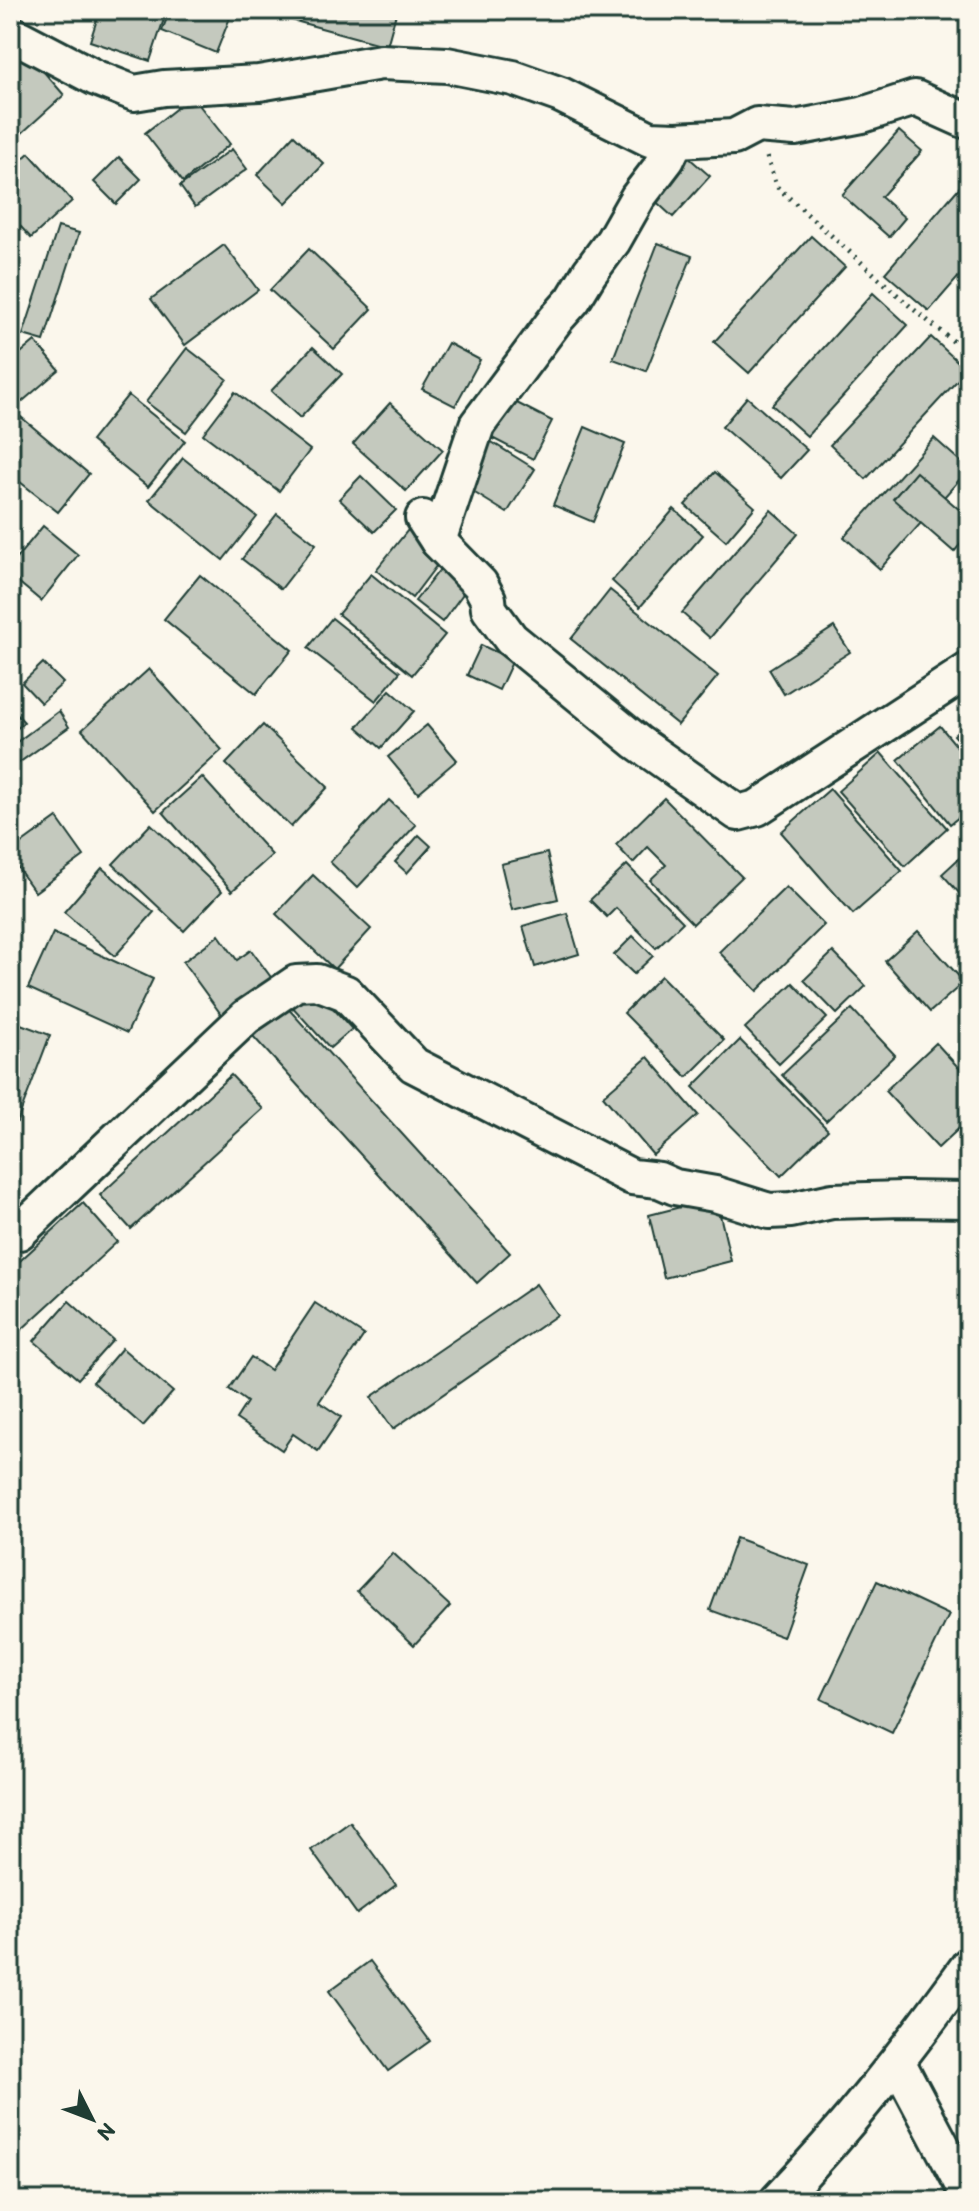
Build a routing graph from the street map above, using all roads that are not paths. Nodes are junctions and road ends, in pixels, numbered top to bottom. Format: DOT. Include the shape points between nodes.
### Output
graph roads {
  1 [pos="10,33"];
  2 [pos="915,98"];
  3 [pos="969,118"];
  4 [pos="969,138"];
  5 [pos="672,150"];
  6 [pos="969,670"];
  7 [pos="969,1200"];
  8 [pos="19,1232"];
  9 [pos="969,1965"];
  10 [pos="898,2063"];
  11 [pos="969,2197"];
  12 [pos="777,2201"];
  1 -- 5 [label="street" via="134,93 259,83 381,62 447,65 513,78 561,95"];
  2 -- 3 [label="street"];
  2 -- 4 [label="street"];
  2 -- 5 [label="street" via="862,115 746,131"];
  5 -- 6 [label="street" via="573,300 477,425 430,530 480,584 489,609 511,639 637,742 738,813 757,808"];
  7 -- 8 [label="street" via="832,1201 769,1211 632,1177 414,1065 346,993 317,982 296,983 246,1017"];
  9 -- 10 [label="street"];
  10 -- 11 [label="street"];
  10 -- 12 [label="street"];
}
